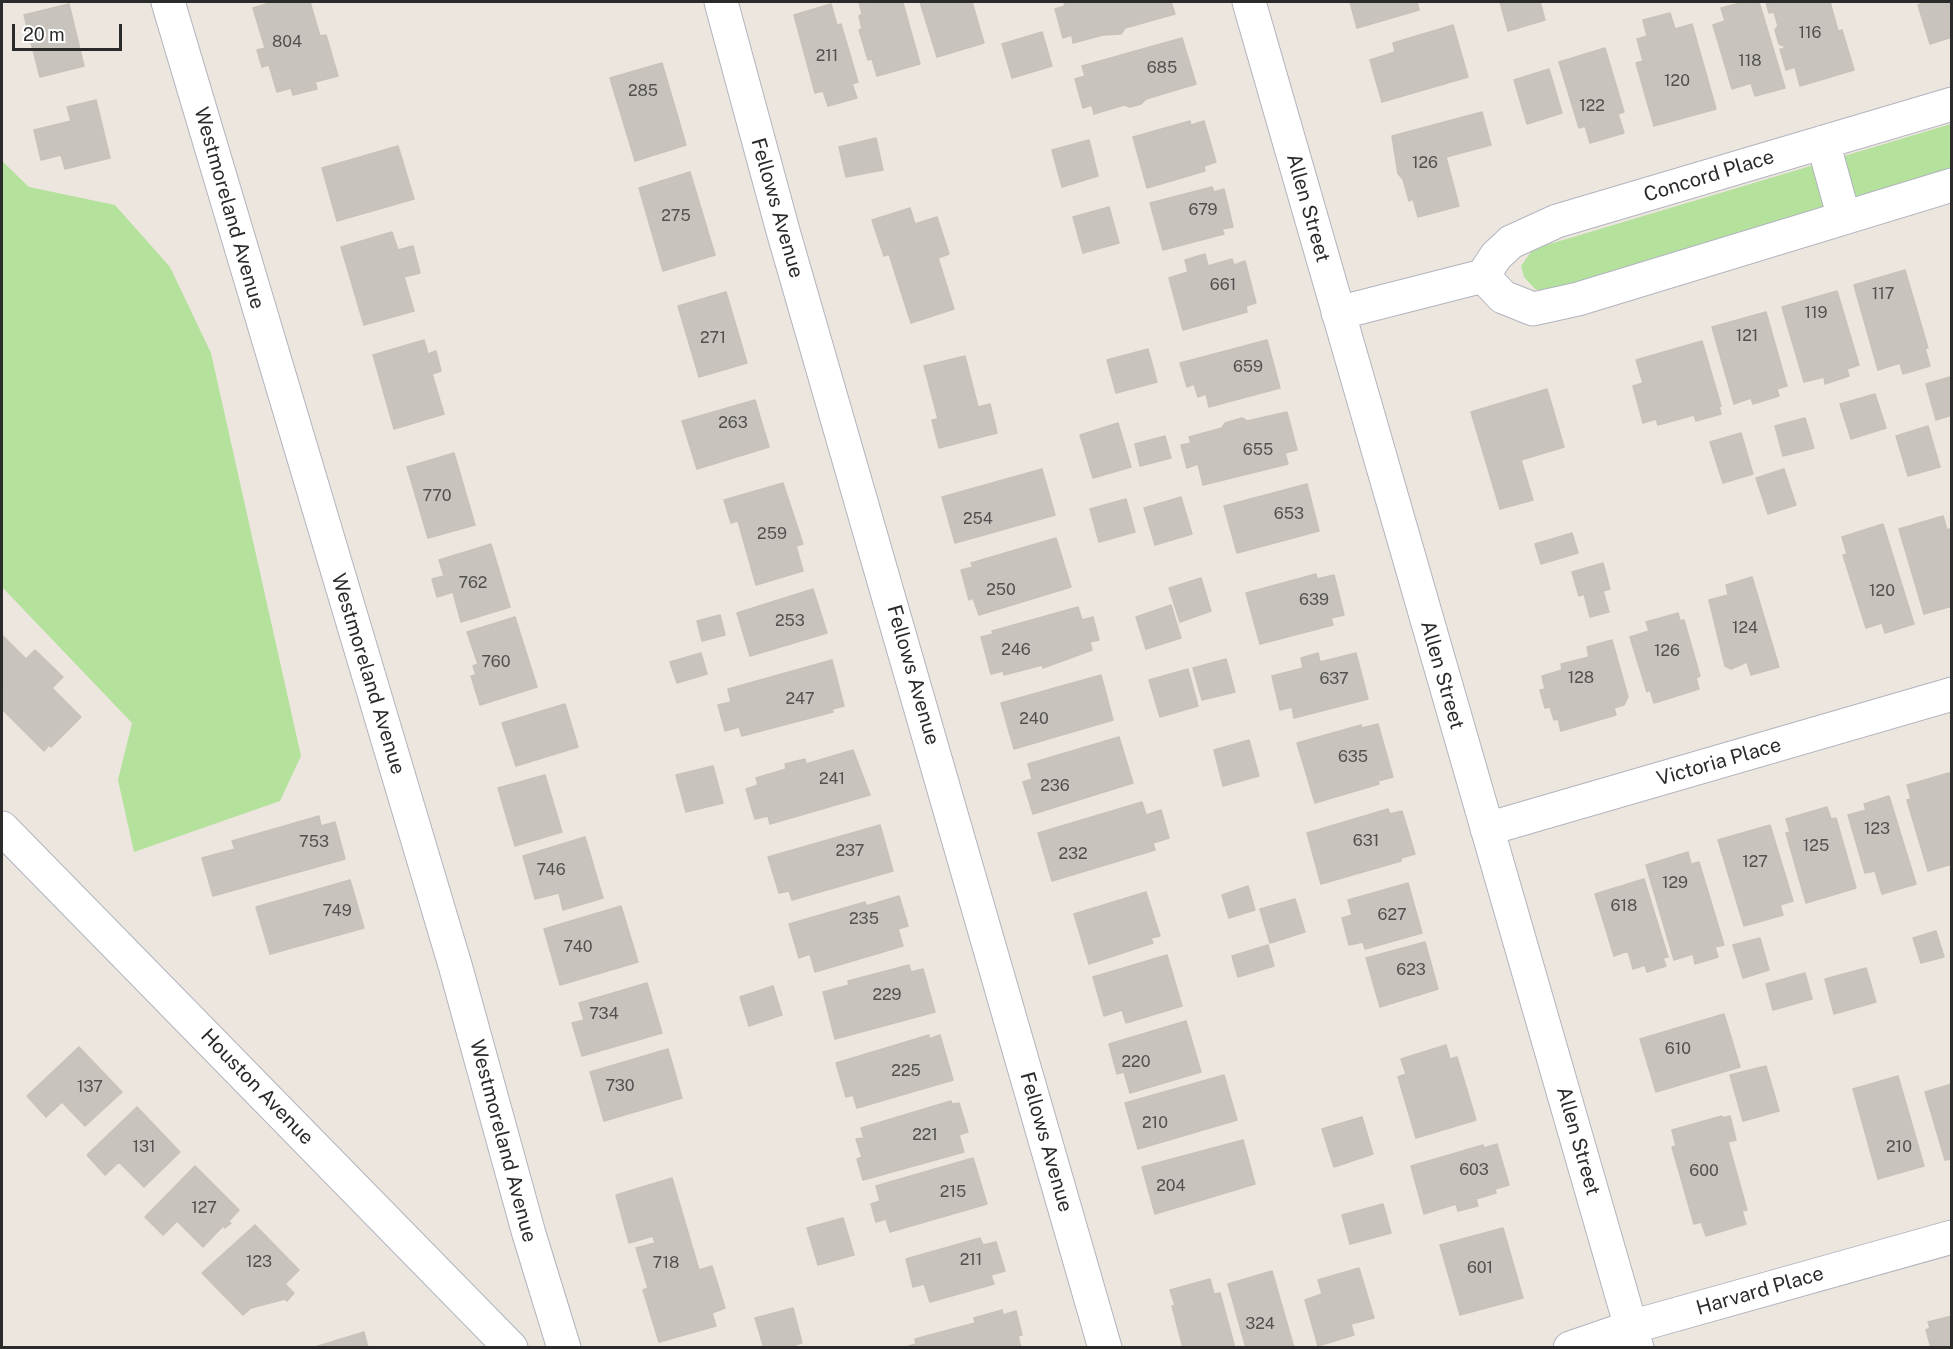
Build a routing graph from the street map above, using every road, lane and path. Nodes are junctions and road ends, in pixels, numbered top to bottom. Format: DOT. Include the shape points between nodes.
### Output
graph roads {
  1 [pos="168,2"];
  2 [pos="721,2"];
  3 [pos="1249,2"];
  4 [pos="1952,104"];
  5 [pos="1823,142"];
  6 [pos="1952,185"];
  7 [pos="1844,218"];
  8 [pos="1483,276"];
  9 [pos="1338,313"];
  10 [pos="1952,694"];
  11 [pos="2,828"];
  12 [pos="1487,829"];
  13 [pos="1952,1237"];
  14 [pos="1634,1337"];
  15 [pos="511,1347"];
  16 [pos="564,1347"];
  17 [pos="1105,1347"];
  18 [pos="1570,1347"];
  1 -- 16 [label="street, Westmoreland Avenue"];
  2 -- 17 [label="street, Fellows Avenue" via="783,231"];
  3 -- 9 [label="street, Allen Street"];
  4 -- 5 [label="street, Concord Place"];
  5 -- 7 [label="street"];
  5 -- 8 [label="street, Concord Place" via="1557,220 1511,242"];
  6 -- 7 [label="street"];
  7 -- 8 [label="street" via="1578,299 1533,309 1503,297"];
  8 -- 9 [label="street"];
  9 -- 12 [label="street, Allen Street"];
  10 -- 12 [label="street, Victoria Place"];
  11 -- 15 [label="street, Houston Avenue"];
  12 -- 14 [label="street, Allen Street"];
  13 -- 14 [label="street, Harvard Place"];
  14 -- 18 [label="street, Harvard Place"];
}
